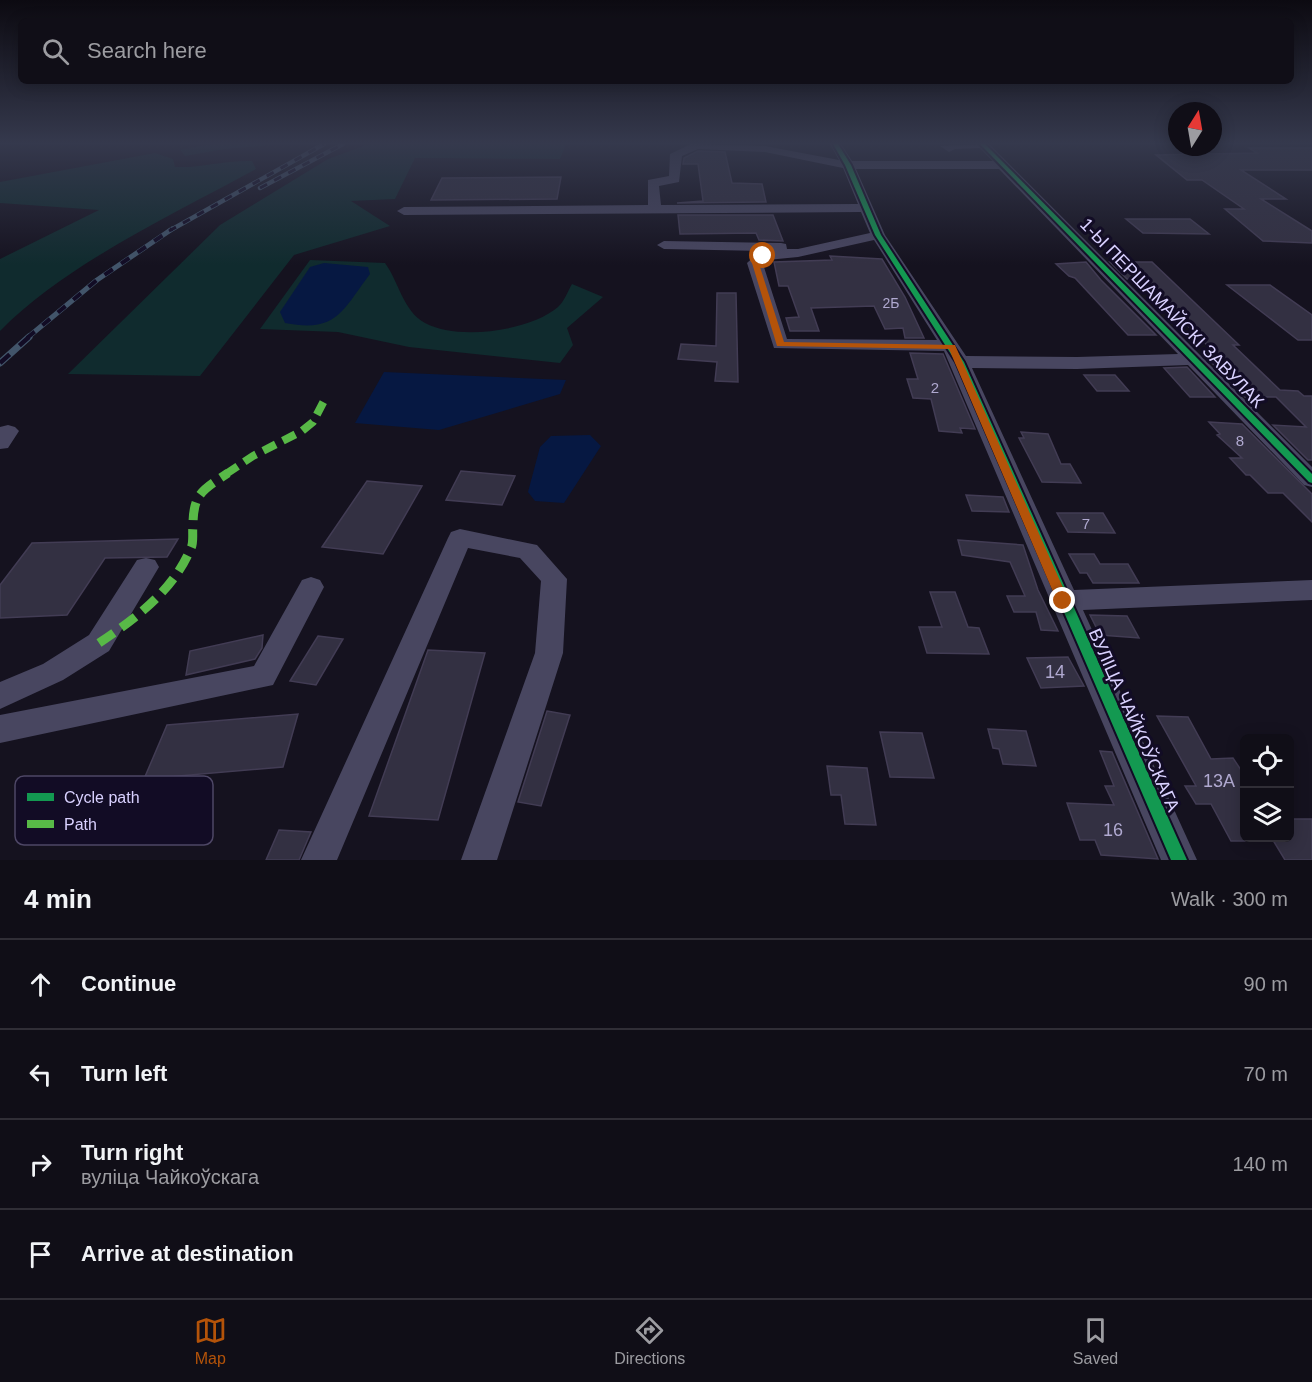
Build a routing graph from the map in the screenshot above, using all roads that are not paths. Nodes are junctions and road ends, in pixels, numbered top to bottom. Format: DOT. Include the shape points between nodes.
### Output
graph roads {
  1 [pos="652,184"];
  2 [pos="856,184"];
  3 [pos="1022,184"];
  4 [pos="715,196"];
  5 [pos="867,208"];
  6 [pos="655,209"];
  7 [pos="807,209"];
  8 [pos="404,211"];
  9 [pos="878,235"];
  10 [pos="664,245"];
  11 [pos="808,251"];
  12 [pos="956,354"];
  13 [pos="1194,359"];
  14 [pos="1312,480"];
  15 [pos="146,567"];
  16 [pos="311,587"];
  17 [pos="1312,590"];
  18 [pos="1063,601"];
  19 [pos="0,696"];
  20 [pos="0,729"];
  21 [pos="319,860"];
  22 [pos="479,860"];
  23 [pos="1179,860"];
  1 -- 6 [label="street"];
  2 -- 5 [label="street, ВУЛІЦА ЧАЙКОЎСКАГА"];
  3 -- 13 [label="street, 1-Ы ПЕРШАМАЙСКІ ЗАВУЛАК"];
  4 -- 7 [label="street" via="775,200"];
  5 -- 7 [label="street"];
  5 -- 9 [label="street, ВУЛІЦА ЧАЙКОЎСКАГА"];
  6 -- 7 [label="street"];
  6 -- 8 [label="street"];
  9 -- 11 [label="street"];
  9 -- 12 [label="street, ВУЛІЦА ЧАЙКОЎСКАГА"];
  10 -- 11 [label="street" via="765,246"];
  11 -- 12 [label="street" via="763,256 755,263 780,344"];
  12 -- 13 [label="street" via="1077,363"];
  12 -- 18 [label="street, ВУЛІЦА ЧАЙКОЎСКАГА"];
  13 -- 14 [label="street, 1-Ы ПЕРШАМАЙСКІ ЗАВУЛАК"];
  15 -- 19 [label="street" via="99,643 53,672"];
  16 -- 20 [label="street" via="263,676"];
  17 -- 18 [label="street"];
  18 -- 23 [label="street, ВУЛІЦА ЧАЙКОЎСКАГА"];
  21 -- 22 [label="street" via="460,538 528,551 554,579 549,653"];
}
